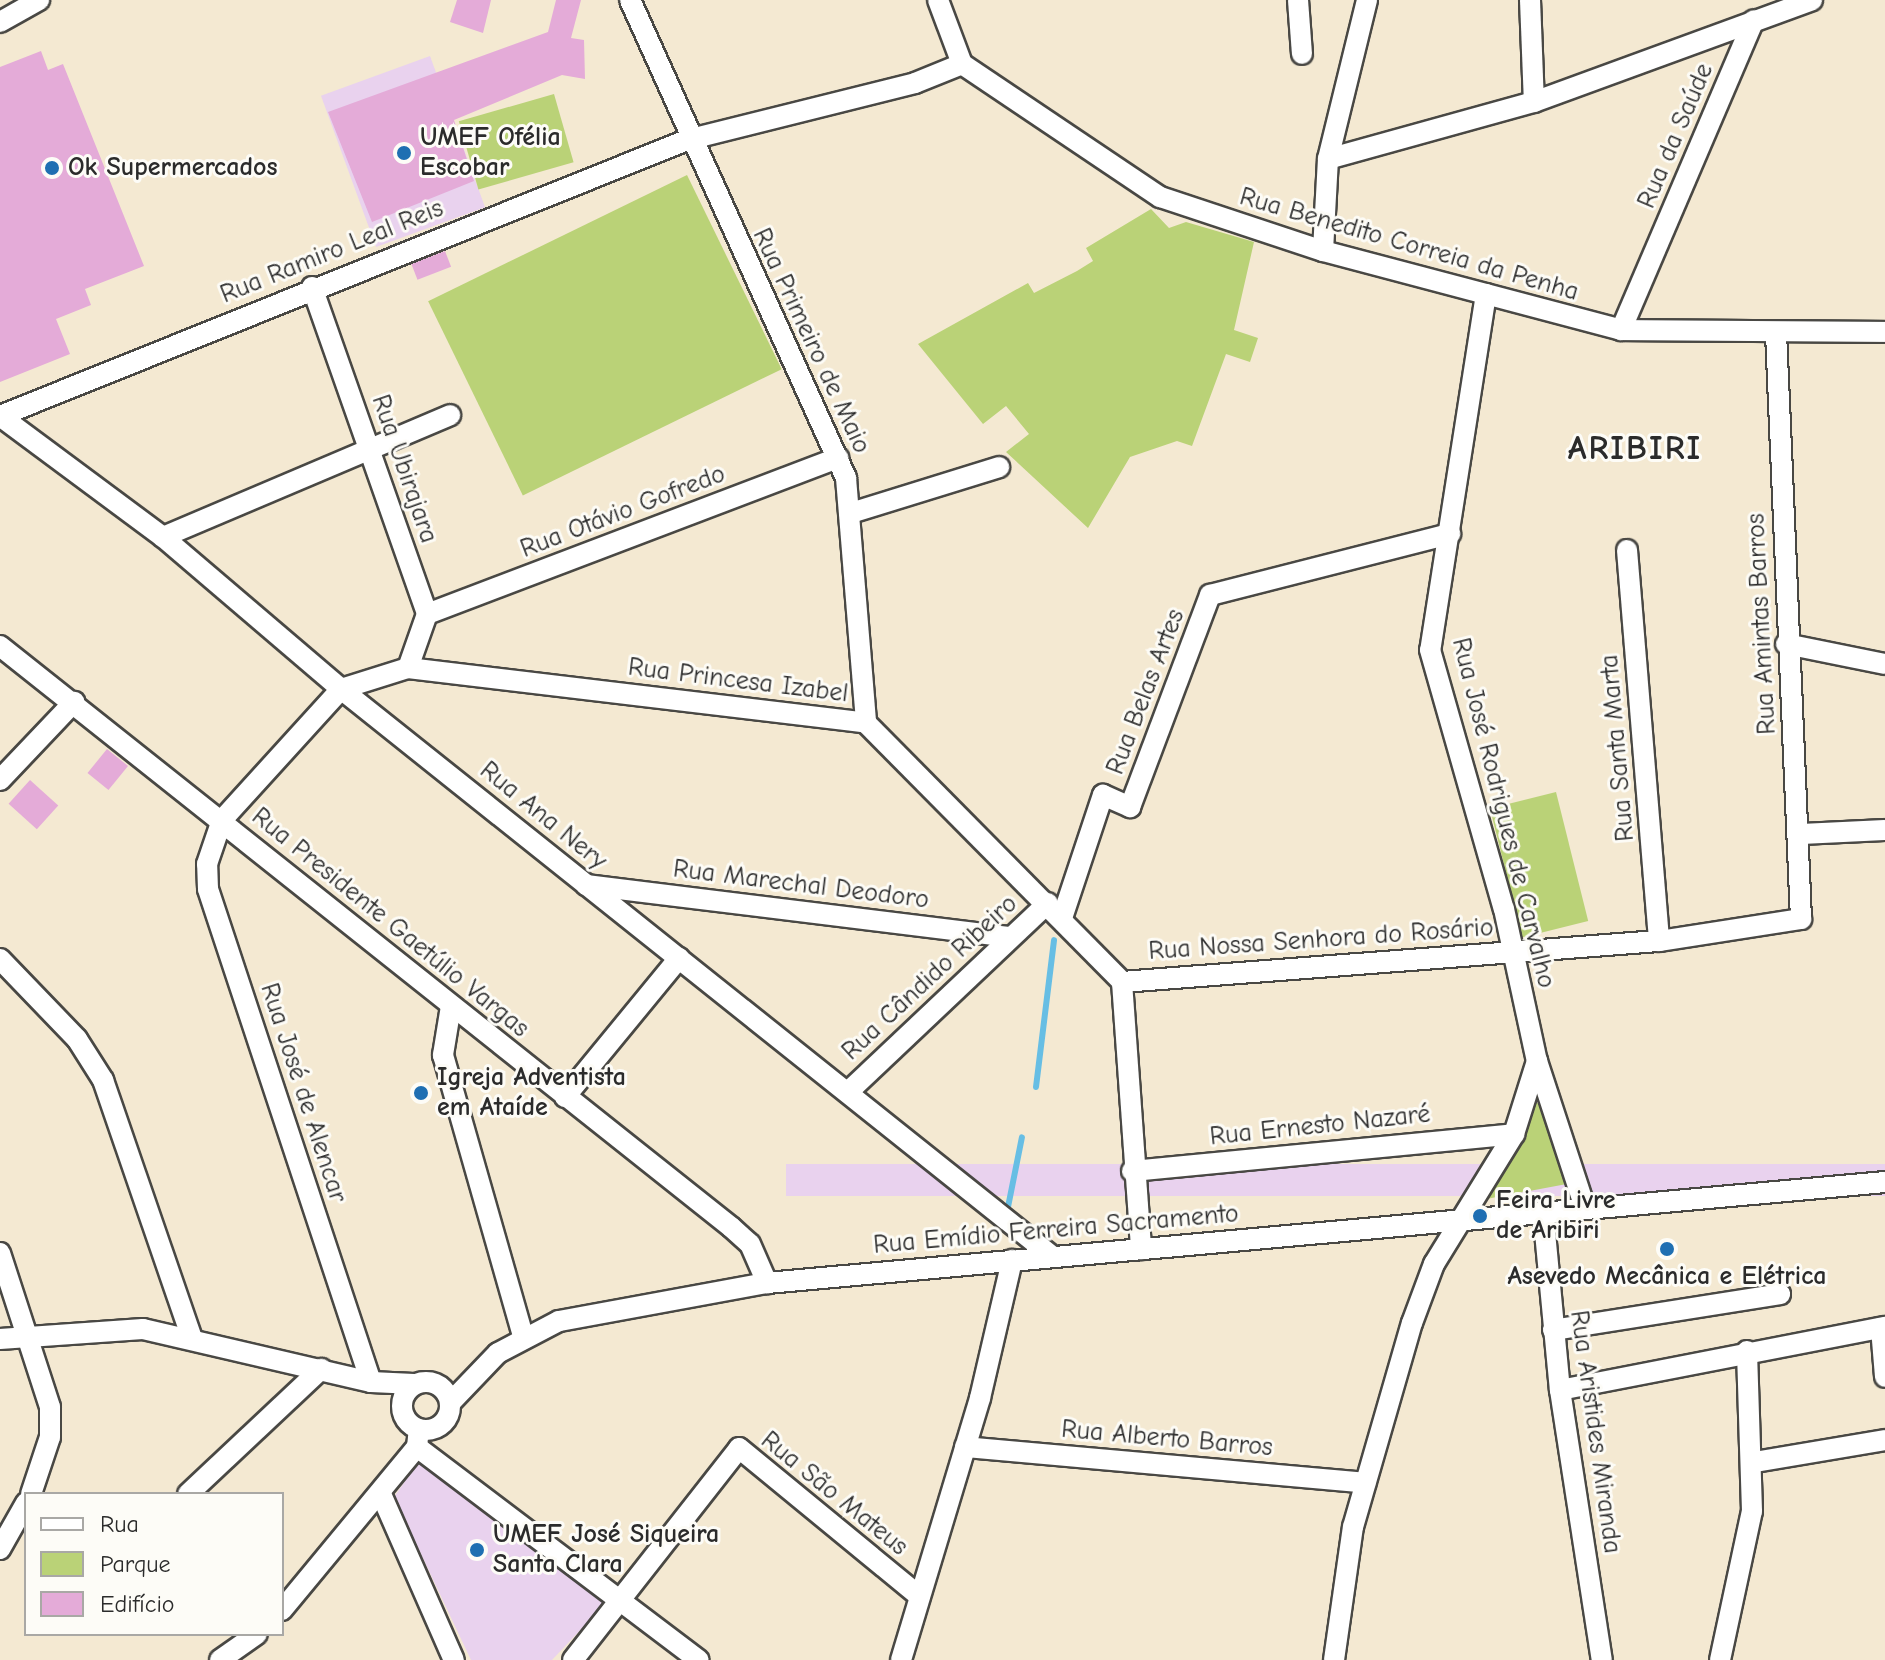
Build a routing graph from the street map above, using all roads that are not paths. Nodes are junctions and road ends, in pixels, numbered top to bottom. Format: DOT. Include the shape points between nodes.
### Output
graph roads {
  1 [pos="39,0"];
  2 [pos="630,0"];
  3 [pos="938,0"];
  4 [pos="1298,0"];
  5 [pos="1367,0"];
  6 [pos="1530,0"];
  7 [pos="1812,0"];
  8 [pos="1754,20"];
  9 [pos="0,22"];
  10 [pos="1302,54"];
  11 [pos="962,64"];
  12 [pos="1534,102"];
  13 [pos="687,140"];
  14 [pos="1328,159"];
  15 [pos="1323,251"];
  16 [pos="312,287"];
  17 [pos="1486,294"];
  18 [pos="1621,330"];
  19 [pos="1885,332"];
  20 [pos="1776,333"];
  21 [pos="450,415"];
  22 [pos="0,416"];
  23 [pos="369,448"];
  24 [pos="838,458"];
  25 [pos="999,467"];
  26 [pos="854,512"];
  27 [pos="1450,534"];
  28 [pos="163,537"];
  29 [pos="1627,550"];
  30 [pos="427,614"];
  31 [pos="1786,644"];
  32 [pos="0,646"];
  33 [pos="1885,664"];
  34 [pos="408,668"];
  35 [pos="341,689"];
  36 [pos="74,702"];
  37 [pos="866,723"];
  38 [pos="0,780"];
  39 [pos="222,820"];
  40 [pos="1885,830"];
  41 [pos="1801,834"];
  42 [pos="586,885"];
  43 [pos="1055,910"];
  44 [pos="1804,912"];
  45 [pos="1009,937"];
  46 [pos="1659,941"];
  47 [pos="1514,952"];
  48 [pos="679,958"];
  49 [pos="0,959"];
  50 [pos="1122,982"];
  51 [pos="451,1006"];
  52 [pos="1537,1061"];
  53 [pos="848,1092"];
  54 [pos="565,1097"];
  55 [pos="1524,1104"];
  56 [pos="1553,1104"];
  57 [pos="1514,1134"];
  58 [pos="1132,1171"];
  59 [pos="1885,1182"];
  60 [pos="1585,1208"];
  61 [pos="1543,1211"];
  62 [pos="1460,1219"];
  63 [pos="1141,1249"];
  64 [pos="0,1253"];
  65 [pos="1053,1257"];
  66 [pos="1012,1260"];
  67 [pos="767,1283"];
  68 [pos="1780,1294"];
  69 [pos="1883,1328"];
  70 [pos="1553,1330"];
  71 [pos="26,1333"];
  72 [pos="523,1335"];
  73 [pos="191,1336"];
  74 [pos="0,1339"];
  75 [pos="1747,1351"];
  76 [pos="321,1369"];
  77 [pos="475,1372"];
  78 [pos="1885,1377"];
  79 [pos="371,1382"];
  80 [pos="424,1383"];
  81 [pos="1560,1390"];
  82 [pos="450,1403"];
  83 [pos="402,1408"];
  84 [pos="418,1438"];
  85 [pos="1885,1440"];
  86 [pos="965,1447"];
  87 [pos="1755,1462"];
  88 [pos="1365,1483"];
  89 [pos="32,1492"];
  90 [pos="190,1492"];
  91 [pos="381,1494"];
  92 [pos="24,1507"];
  93 [pos="0,1549"];
  94 [pos="918,1595"];
  95 [pos="623,1599"];
  96 [pos="284,1608"];
  97 [pos="664,1632"];
  98 [pos="254,1636"];
  99 [pos="220,1660"];
  100 [pos="454,1660"];
  101 [pos="573,1660"];
  102 [pos="676,1660"];
  103 [pos="699,1660"];
  104 [pos="901,1660"];
  105 [pos="1334,1660"];
  106 [pos="1602,1660"];
  107 [pos="1720,1660"];
  1 -- 9 [label="street"];
  2 -- 13 [label="street, Rua Primeiro de Maio"];
  3 -- 11 [label="street"];
  4 -- 10 [label="street"];
  5 -- 14 [label="street"];
  6 -- 12 [label="street"];
  7 -- 8 [label="street"];
  8 -- 12 [label="street"];
  8 -- 18 [label="street, Rua da Saúde"];
  11 -- 13 [label="street, Rua Ramiro Leal Reis" via="915,83"];
  11 -- 15 [label="street, Rua Benedito Correia da Penha" via="1160,197"];
  12 -- 14 [label="street"];
  13 -- 16 [label="street, Rua Ramiro Leal Reis"];
  13 -- 24 [label="street, Rua Primeiro de Maio"];
  14 -- 15 [label="street"];
  15 -- 17 [label="street, Rua Benedito Correia da Penha"];
  16 -- 22 [label="street, Rua Ramiro Leal Reis"];
  16 -- 23 [label="street, Rua Ubirajara"];
  17 -- 18 [label="street, Rua Benedito Correia da Penha"];
  17 -- 27 [label="street, Rua José Rodrigues de Carvalho"];
  18 -- 20 [label="street, Rua Benedito Correia da Penha"];
  19 -- 20 [label="street, Rua Benedito Correia da Penha"];
  20 -- 31 [label="street, Rua Amintas Barros"];
  21 -- 23 [label="street"];
  22 -- 28 [label="street, Rua Ana Nery"];
  23 -- 28 [label="street"];
  23 -- 30 [label="street, Rua Ubirajara"];
  24 -- 26 [label="street, Rua Primeiro de Maio"];
  24 -- 30 [label="street, Rua Otávio Gofredo"];
  25 -- 26 [label="street"];
  26 -- 37 [label="street, Rua Primeiro de Maio"];
  27 -- 43 [label="street, Rua Belas Artes" via="1210,595 1130,807 1103,795"];
  27 -- 47 [label="street, Rua José Rodrigues de Carvalho" via="1430,650"];
  28 -- 35 [label="street, Rua Ana Nery"];
  29 -- 46 [label="street, Rua Santa Marta"];
  30 -- 34 [label="street"];
  31 -- 33 [label="street"];
  31 -- 41 [label="street, Rua Amintas Barros"];
  32 -- 36 [label="street, Rua Presidente Gaetúlio Vargas"];
  34 -- 35 [label="street, Rua Princesa Izabel"];
  34 -- 37 [label="street, Rua Princesa Izabel"];
  35 -- 39 [label="street"];
  35 -- 42 [label="street, Rua Ana Nery"];
  36 -- 38 [label="street"];
  36 -- 39 [label="street, Rua Presidente Gaetúlio Vargas"];
  37 -- 43 [label="street, Rua Princesa Izabel"];
  39 -- 51 [label="street, Rua Presidente Gaetúlio Vargas"];
  39 -- 79 [label="street, Rua José de Alencar" via="210,842 208,889"];
  40 -- 41 [label="street"];
  41 -- 44 [label="street, Rua Amintas Barros"];
  42 -- 45 [label="street, Rua Marechal Deodoro"];
  42 -- 48 [label="street, Rua Ana Nery"];
  43 -- 45 [label="street, Rua Cândido Ribeiro"];
  43 -- 50 [label="street, Rua Princesa Izabel"];
  44 -- 46 [label="street, Rua Nossa Senhora do Rosário" via="1788,927"];
  45 -- 53 [label="street, Rua Cândido Ribeiro"];
  46 -- 47 [label="street, Rua Nossa Senhora do Rosário"];
  47 -- 50 [label="street, Rua Nossa Senhora do Rosário"];
  47 -- 52 [label="street, Rua José Rodrigues de Carvalho"];
  48 -- 53 [label="street, Rua Ana Nery"];
  48 -- 54 [label="street"];
  49 -- 73 [label="street" via="77,1039 103,1080"];
  50 -- 58 [label="street"];
  51 -- 54 [label="street, Rua Presidente Gaetúlio Vargas"];
  51 -- 72 [label="street" via="443,1055"];
  52 -- 55 [label="street, Rua José Rodrigues de Carvalho"];
  52 -- 56 [label="street, Rua José Rodrigues de Carvalho"];
  53 -- 65 [label="street, Rua Ana Nery"];
  54 -- 67 [label="street, Rua Presidente Gaetúlio Vargas" via="750,1244"];
  55 -- 56 [label="street" via="1540,1094"];
  55 -- 57 [label="street, Rua José Rodrigues de Carvalho"];
  56 -- 60 [label="street, Rua José Rodrigues de Carvalho"];
  57 -- 58 [label="street, Rua Ernesto Nazaré"];
  57 -- 62 [label="street, Rua José Rodrigues de Carvalho"];
  58 -- 63 [label="street"];
  59 -- 60 [label="street, Rua Emídio Ferreira Sacramento"];
  60 -- 61 [label="street, Rua Emídio Ferreira Sacramento"];
  61 -- 62 [label="street, Rua Emídio Ferreira Sacramento"];
  61 -- 70 [label="street, Rua Aristides Miranda"];
  62 -- 63 [label="street, Rua Emídio Ferreira Sacramento"];
  62 -- 88 [label="street, Rua José Rodrigues de Carvalho" via="1412,1323"];
  63 -- 65 [label="street, Rua Emídio Ferreira Sacramento"];
  64 -- 71 [label="street"];
  65 -- 66 [label="street, Rua Emídio Ferreira Sacramento"];
  66 -- 67 [label="street, Rua Emídio Ferreira Sacramento"];
  66 -- 86 [label="street"];
  67 -- 72 [label="street, Rua Emídio Ferreira Sacramento" via="595,1310"];
  68 -- 70 [label="street"];
  69 -- 75 [label="street"];
  69 -- 78 [label="street"];
  70 -- 81 [label="street, Rua Aristides Miranda"];
  71 -- 73 [label="street" via="128,1329"];
  71 -- 74 [label="street"];
  71 -- 89 [label="street" via="50,1407 50,1437"];
  72 -- 77 [label="street, Rua Emídio Ferreira Sacramento"];
  73 -- 76 [label="street"];
  75 -- 81 [label="street"];
  75 -- 87 [label="street"];
  76 -- 79 [label="street"];
  76 -- 90 [label="street"];
  77 -- 80 [label="street, Rua Emídio Ferreira Sacramento"];
  77 -- 82 [label="street, Rua Emídio Ferreira Sacramento"];
  79 -- 80 [label="street, Rua Emídio Ferreira Sacramento"];
  79 -- 83 [label="street"];
  80 -- 82 [label="street"];
  80 -- 83 [label="street"];
  81 -- 106 [label="street, Rua Aristides Miranda"];
  82 -- 84 [label="street, Rua Emídio Ferreira Sacramento" via="442,1424"];
  83 -- 84 [label="street"];
  84 -- 91 [label="street"];
  84 -- 95 [label="street"];
  85 -- 87 [label="street"];
  86 -- 88 [label="street, Rua Alberto Barros"];
  86 -- 94 [label="street"];
  87 -- 107 [label="street" via="1752,1511"];
  88 -- 105 [label="street, Rua José Rodrigues de Carvalho"];
  91 -- 96 [label="street"];
  91 -- 100 [label="street"];
  92 -- 93 [label="street"];
  94 -- 95 [label="street, Rua São Mateus" via="739,1448"];
  94 -- 104 [label="street"];
  95 -- 97 [label="street"];
  95 -- 101 [label="street, Rua São Mateus"];
  97 -- 102 [label="street"];
  97 -- 103 [label="street"];
  98 -- 99 [label="street"];
}
